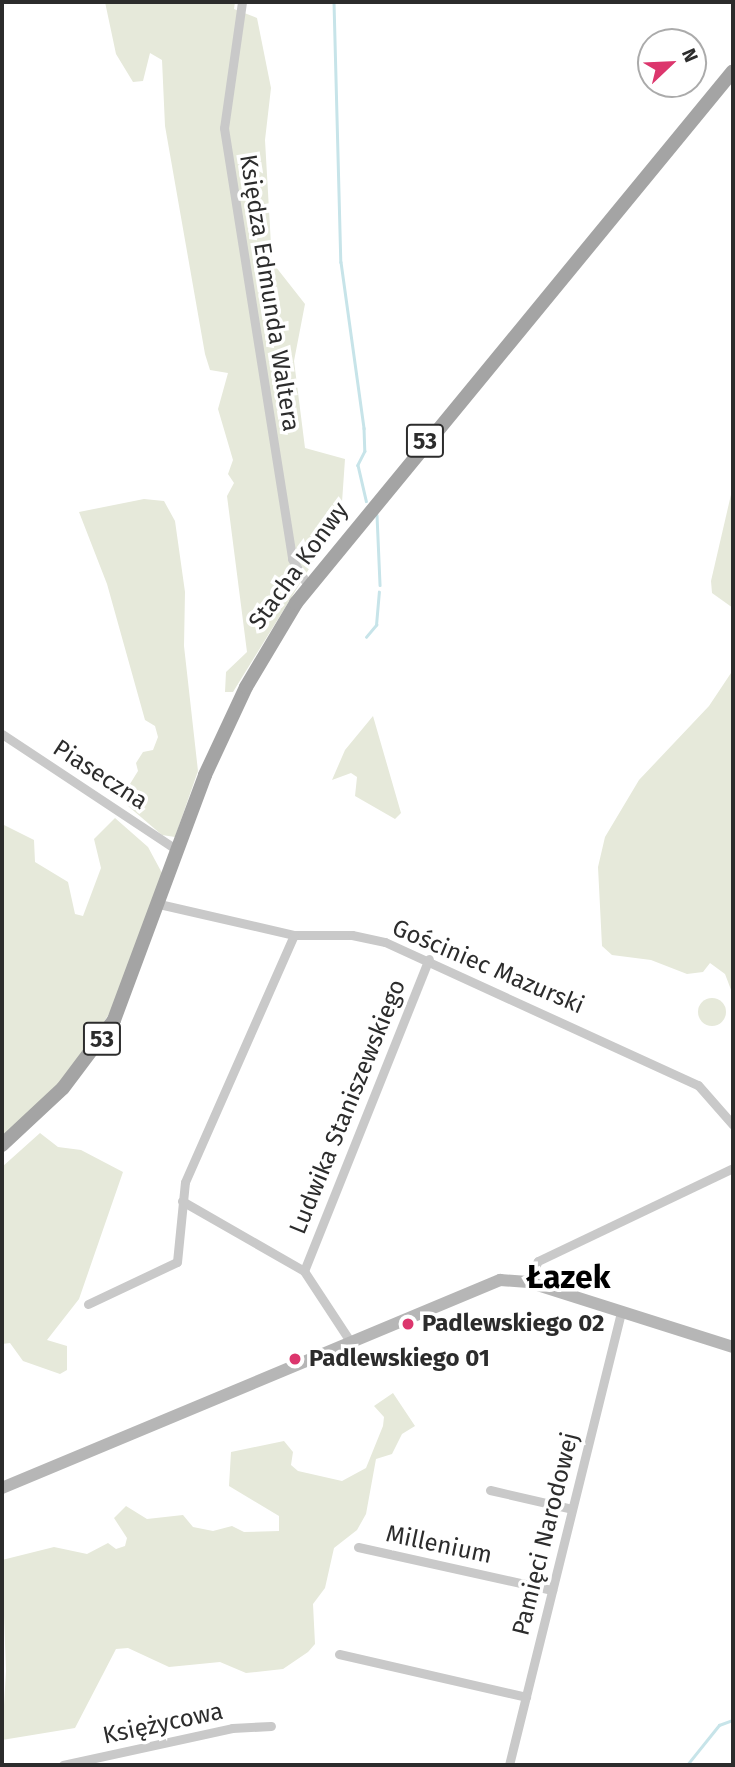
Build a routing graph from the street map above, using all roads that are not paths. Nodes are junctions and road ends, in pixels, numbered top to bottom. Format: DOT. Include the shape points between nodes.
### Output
graph roads {
  1 [pos="242,2"];
  2 [pos="733,71"];
  3 [pos="308,586"];
  4 [pos="2,734"];
  5 [pos="177,849"];
  6 [pos="159,904"];
  7 [pos="295,935"];
  8 [pos="429,959"];
  9 [pos="733,1125"];
  10 [pos="2,1145"];
  11 [pos="733,1168"];
  12 [pos="182,1202"];
  13 [pos="304,1270"];
  14 [pos="528,1282"];
  15 [pos="89,1304"];
  16 [pos="621,1311"];
  17 [pos="350,1341"];
  18 [pos="733,1347"];
  19 [pos="2,1488"];
  20 [pos="490,1490"];
  21 [pos="572,1509"];
  22 [pos="358,1547"];
  23 [pos="552,1590"];
  24 [pos="339,1654"];
  25 [pos="526,1697"];
  26 [pos="271,1726"];
  27 [pos="63,1765"];
  28 [pos="509,1765"];
  1 -- 3 [label="street, Księdza Edmunda Waltera" via="224,128 292,559"];
  2 -- 3 [label="main road, Stacha Konwy / 53"];
  3 -- 5 [label="main road, Stacha Konwy / 53" via="235,710"];
  4 -- 5 [label="street, Piaseczna"];
  5 -- 6 [label="main road, Stacha Konwy / 53"];
  6 -- 7 [label="street, Gościniec Mazurski"];
  6 -- 10 [label="main road, Stacha Konwy / 53" via="125,997 99,1044 63,1088"];
  7 -- 8 [label="street, Gościniec Mazurski" via="362,936"];
  7 -- 12 [label="street" via="213,1111"];
  8 -- 9 [label="street, Gościniec Mazurski" via="698,1085"];
  8 -- 13 [label="street, Ludwika Staniszewskiego"];
  11 -- 14 [label="street" via="538,1261"];
  12 -- 13 [label="street"];
  12 -- 15 [label="street" via="174,1266"];
  13 -- 17 [label="street"];
  14 -- 16 [label="street"];
  14 -- 17 [label="street" via="486,1284"];
  16 -- 18 [label="street"];
  16 -- 21 [label="street, Pamięci Narodowej"];
  17 -- 19 [label="street"];
  20 -- 21 [label="street"];
  21 -- 23 [label="street, Pamięci Narodowej"];
  22 -- 23 [label="street, Millenium"];
  23 -- 25 [label="street, Pamięci Narodowej"];
  24 -- 25 [label="street"];
  25 -- 28 [label="street, Pamięci Narodowej"];
  26 -- 27 [label="street, Księżycowa" via="232,1728"];
}
